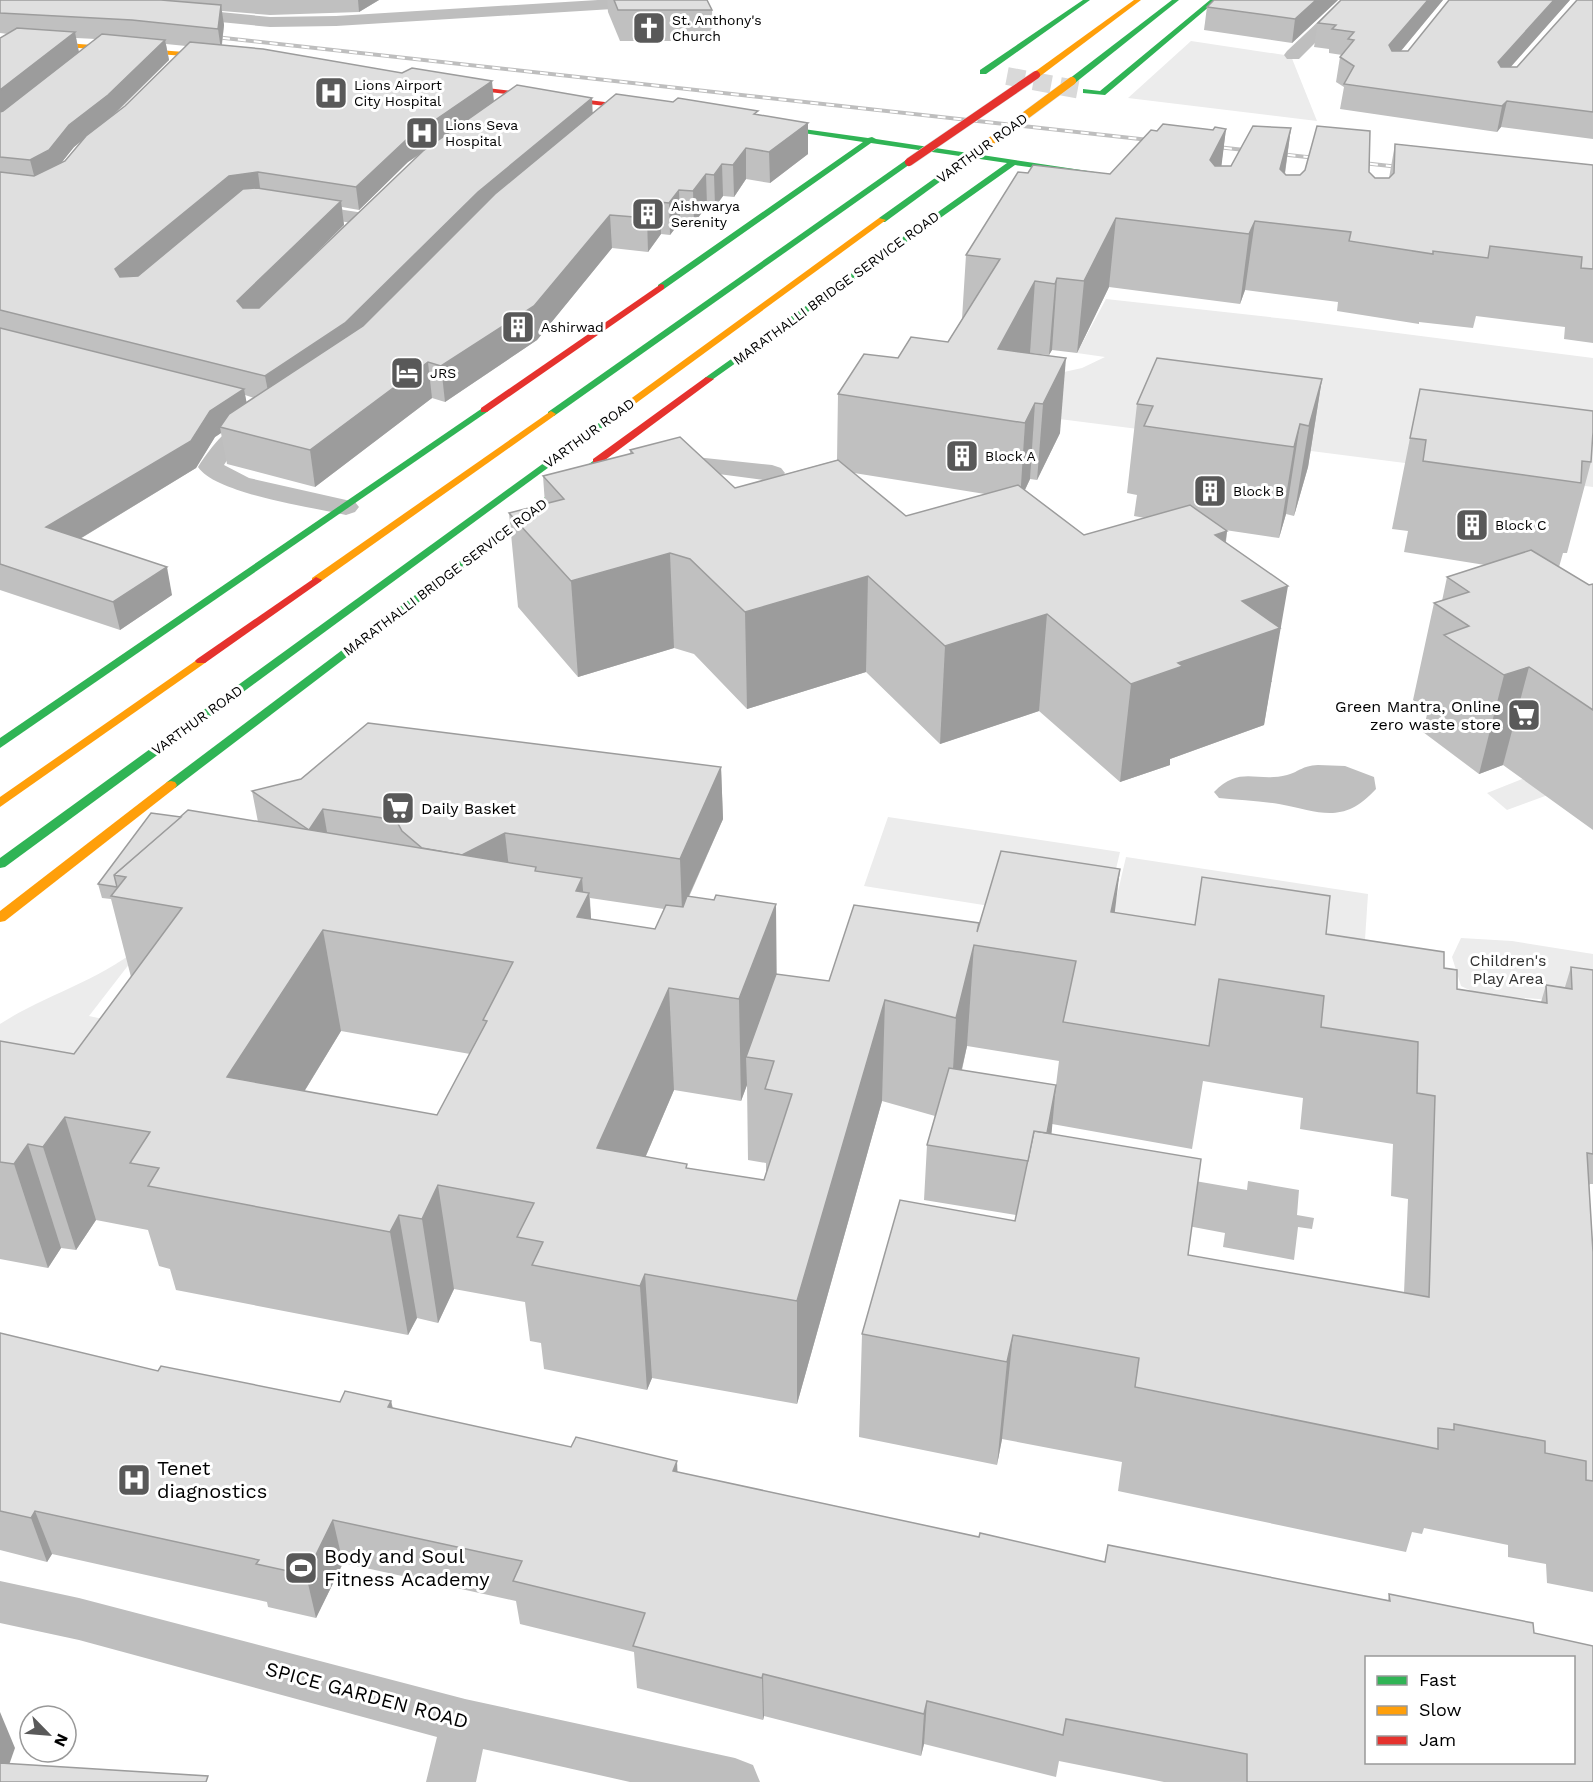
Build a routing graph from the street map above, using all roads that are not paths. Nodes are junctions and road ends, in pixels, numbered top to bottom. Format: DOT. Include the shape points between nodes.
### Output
graph roads {
  1 [pos="678,0"];
  2 [pos="1087,0"];
  3 [pos="1138,0"];
  4 [pos="1176,0"];
  5 [pos="1214,0"];
  6 [pos="1350,0"];
  7 [pos="292,5"];
  8 [pos="159,11"];
  9 [pos="270,22"];
  10 [pos="0,40"];
  11 [pos="19,40"];
  12 [pos="102,46"];
  13 [pos="190,53"];
  14 [pos="0,55"];
  15 [pos="1293,55"];
  16 [pos="243,59"];
  17 [pos="84,61"];
  18 [pos="174,69"];
  19 [pos="1007,76"];
  20 [pos="430,82"];
  21 [pos="1086,91"];
  22 [pos="521,94"];
  23 [pos="624,106"];
  24 [pos="502,108"];
  25 [pos="659,111"];
  26 [pos="604,123"];
  27 [pos="754,123"];
  28 [pos="872,139"];
  29 [pos="1014,162"];
  30 [pos="1120,178"];
  31 [pos="273,205"];
  32 [pos="379,205"];
  33 [pos="364,219"];
  34 [pos="347,236"];
  35 [pos="262,409"];
  36 [pos="608,455"];
  37 [pos="772,473"];
  38 [pos="346,507"];
  39 [pos="0,744"];
  40 [pos="0,802"];
  41 [pos="0,864"];
  42 [pos="0,918"];
  43 [pos="0,1602"];
  44 [pos="465,1722"];
  45 [pos="451,1782"];
  46 [pos="735,1782"];
  1 -- 9 [label="street"];
  2 -- 19 [label="street" via="983,72"];
  3 -- 40 [label="street, VARTHUR ROAD, bridge"];
  4 -- 41 [label="street, VARTHUR ROAD, bridge" via="952,170"];
  5 -- 21 [label="street" via="1102,93"];
  6 -- 15 [label="street"];
  7 -- 9 [label="street"];
  8 -- 9 [label="street"];
  10 -- 11 [label="street"];
  11 -- 12 [label="street"];
  11 -- 14 [label="street"];
  12 -- 13 [label="street"];
  12 -- 17 [label="street"];
  13 -- 16 [label="street"];
  13 -- 18 [label="street"];
  20 -- 22 [label="street"];
  22 -- 23 [label="street"];
  22 -- 24 [label="street"];
  23 -- 25 [label="street"];
  23 -- 26 [label="street"];
  27 -- 28 [label="street"];
  28 -- 29 [label="street"];
  28 -- 38 [label="street"];
  29 -- 30 [label="street"];
  29 -- 36 [label="street, MARATHALLI BRIDGE SERVICE ROAD" via="766,337"];
  31 -- 33 [label="street"];
  32 -- 33 [label="street"];
  33 -- 34 [label="street"];
  35 -- 38 [label="street" via="225,444 210,468 241,483"];
  36 -- 37 [label="street"];
  36 -- 42 [label="street, MARATHALLI BRIDGE SERVICE ROAD" via="264,712"];
  38 -- 39 [label="street"];
  43 -- 44 [label="street, SPICE GARDEN ROAD" via="79,1619"];
  44 -- 45 [label="street"];
  44 -- 46 [label="street, SPICE GARDEN ROAD"];
}
